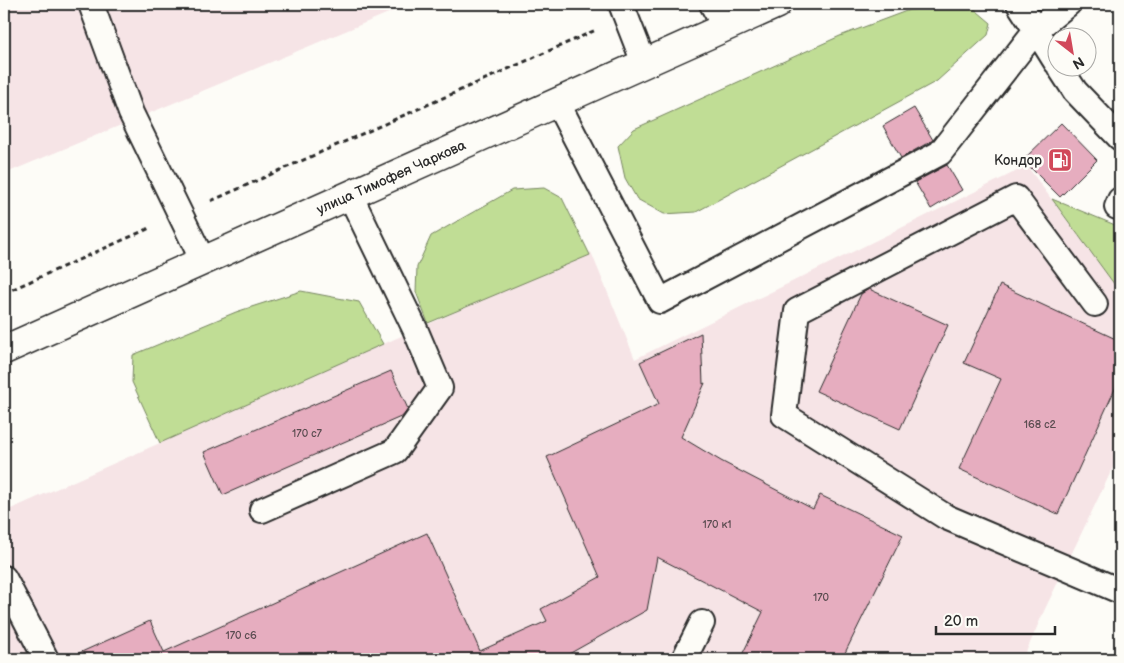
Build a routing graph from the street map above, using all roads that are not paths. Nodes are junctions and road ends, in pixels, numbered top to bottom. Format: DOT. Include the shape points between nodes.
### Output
graph roads {
  1 [pos="91,4"];
  2 [pos="777,4"];
  3 [pos="1019,4"];
  4 [pos="1068,4"];
  5 [pos="622,11"];
  6 [pos="719,15"];
  7 [pos="1036,30"];
  8 [pos="1046,46"];
  9 [pos="644,63"];
  10 [pos="1067,78"];
  11 [pos="557,102"];
  12 [pos="1120,138"];
  13 [pos="350,195"];
  14 [pos="202,261"];
  15 [pos="1095,304"];
  16 [pos="4,350"];
  17 [pos="262,510"];
  18 [pos="4,578"];
  19 [pos="1120,591"];
  20 [pos="702,623"];
  21 [pos="46,659"];
  22 [pos="684,659"];
  1 -- 14 [label="lane" via="132,112"];
  2 -- 6 [label="main road, улица Тимофея Чаркова"];
  3 -- 7 [label="lane"];
  4 -- 7 [label="lane"];
  5 -- 9 [label="lane"];
  6 -- 9 [label="main road, улица Тимофея Чаркова"];
  7 -- 8 [label="lane"];
  7 -- 11 [label="lane" via="940,153 660,301"];
  9 -- 11 [label="main road, улица Тимофея Чаркова"];
  10 -- 12 [label="lane"];
  11 -- 13 [label="main road, улица Тимофея Чаркова"];
  13 -- 14 [label="main road, улица Тимофея Чаркова"];
  13 -- 17 [label="lane" via="440,388 395,451"];
  14 -- 16 [label="main road, улица Тимофея Чаркова"];
  15 -- 19 [label="lane" via="1016,198 797,311 784,414 946,517"];
  18 -- 21 [label="lane"];
  20 -- 22 [label="lane"];
}
